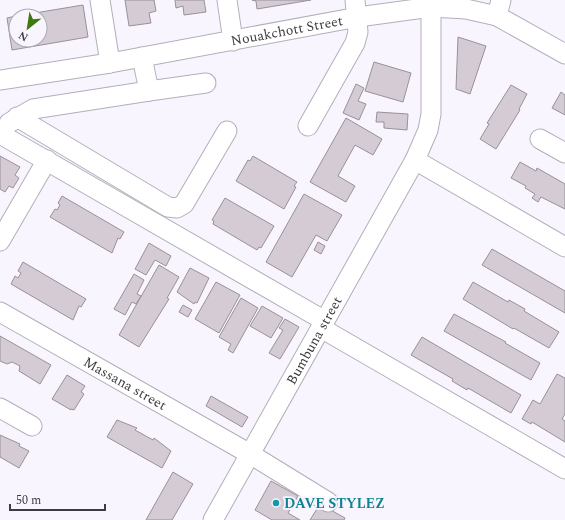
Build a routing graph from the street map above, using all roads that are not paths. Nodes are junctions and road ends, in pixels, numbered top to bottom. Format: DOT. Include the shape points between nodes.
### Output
graph roads {
  1 [pos="100,0"];
  2 [pos="227,0"];
  3 [pos="431,6"];
  4 [pos="499,8"];
  5 [pos="356,9"];
  6 [pos="233,41"];
  7 [pos="565,54"];
  8 [pos="142,57"];
  9 [pos="110,63"];
  10 [pos="0,80"];
  11 [pos="206,83"];
  12 [pos="149,91"];
  13 [pos="17,117"];
  14 [pos="308,126"];
  15 [pos="0,130"];
  16 [pos="227,131"];
  17 [pos="0,134"];
  18 [pos="540,138"];
  19 [pos="565,153"];
  20 [pos="47,160"];
  21 [pos="414,160"];
  22 [pos="0,241"];
  23 [pos="565,247"];
  24 [pos="0,312"];
  25 [pos="323,324"];
  26 [pos="0,408"];
  27 [pos="32,426"];
  28 [pos="250,454"];
  29 [pos="565,469"];
  30 [pos="328,502"];
  31 [pos="213,520"];
  1 -- 9 [label="street"];
  2 -- 6 [label="street"];
  3 -- 4 [label="street, Nouakchott Street"];
  3 -- 5 [label="street, Nouakchott Street"];
  3 -- 21 [label="street, Bumbuna street" via="431,114 428,130"];
  4 -- 7 [label="street, Nouakchott Street"];
  5 -- 6 [label="street, Nouakchott Street"];
  5 -- 14 [label="street" via="358,32 349,55"];
  6 -- 8 [label="street, Nouakchott Street"];
  8 -- 9 [label="street, Nouakchott Street"];
  8 -- 12 [label="street"];
  9 -- 10 [label="street, Nouakchott Street"];
  11 -- 12 [label="street"];
  12 -- 13 [label="street" via="33,109"];
  13 -- 15 [label="street"];
  13 -- 16 [label="street" via="168,207 177,208 184,204"];
  17 -- 20 [label="street"];
  18 -- 19 [label="street"];
  20 -- 22 [label="street"];
  20 -- 25 [label="street"];
  21 -- 23 [label="street"];
  21 -- 25 [label="street, Bumbuna street"];
  24 -- 28 [label="street, Massana street"];
  25 -- 28 [label="street, Bumbuna street"];
  25 -- 29 [label="street"];
  26 -- 27 [label="street"];
  28 -- 30 [label="street, Massana street"];
  28 -- 31 [label="street, Bumbuna street"];
}
